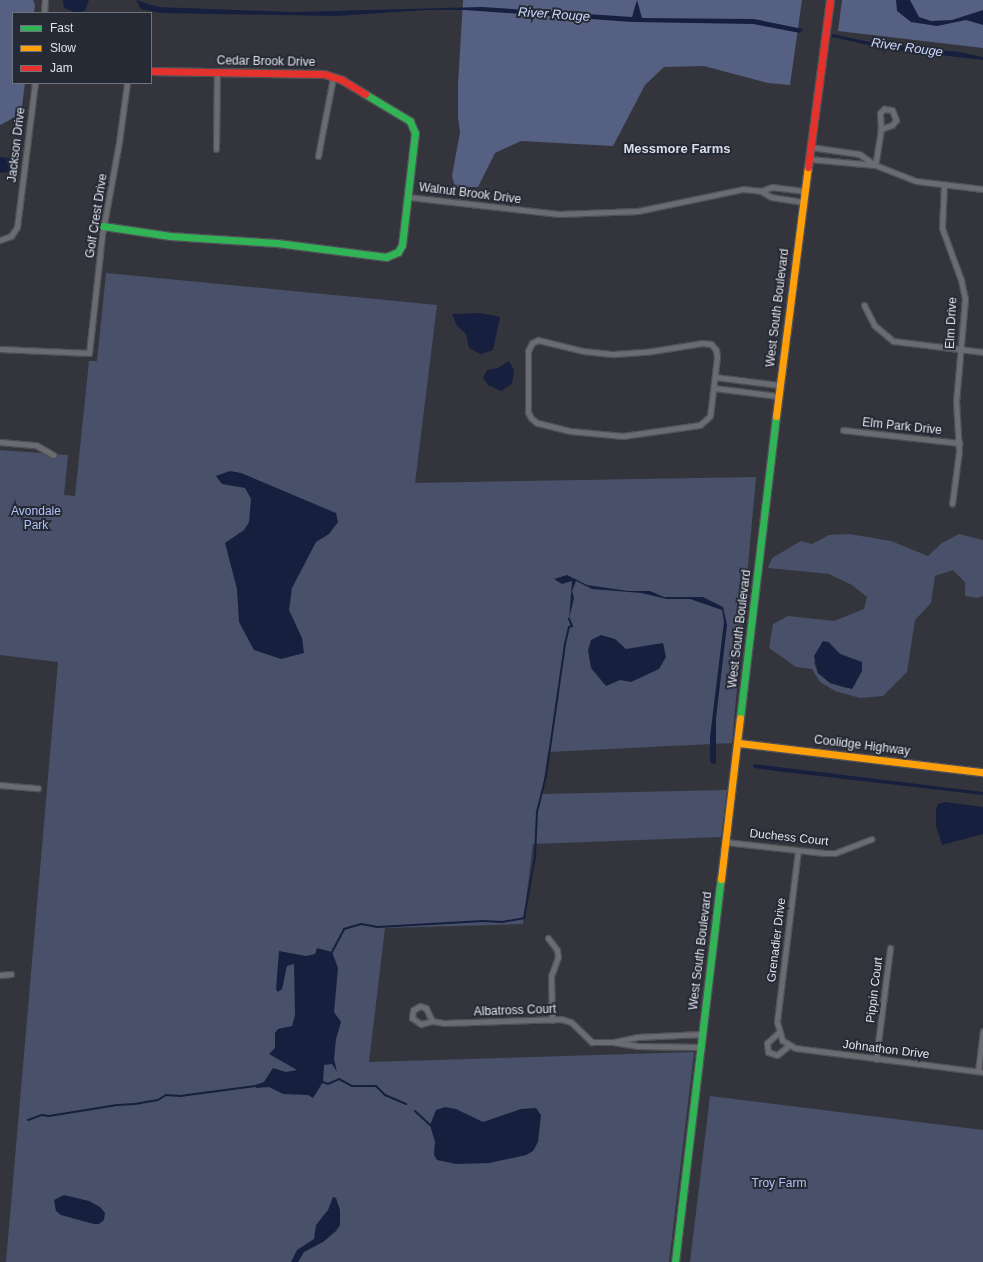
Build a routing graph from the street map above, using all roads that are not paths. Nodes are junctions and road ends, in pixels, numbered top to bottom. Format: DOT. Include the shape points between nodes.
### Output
graph roads {
  1 [pos="45,0"];
  2 [pos="830,0"];
  3 [pos="44,12"];
  4 [pos="152,71"];
  5 [pos="217,72"];
  6 [pos="333,77"];
  7 [pos="35,84"];
  8 [pos="127,84"];
  9 [pos="881,129"];
  10 [pos="811,147"];
  11 [pos="216,149"];
  12 [pos="318,156"];
  13 [pos="809,159"];
  14 [pos="875,165"];
  15 [pos="944,184"];
  16 [pos="784,188"];
  17 [pos="983,189"];
  18 [pos="761,191"];
  19 [pos="805,191"];
  20 [pos="408,197"];
  21 [pos="782,199"];
  22 [pos="803,202"];
  23 [pos="103,226"];
  24 [pos="0,240"];
  25 [pos="864,305"];
  26 [pos="0,349"];
  27 [pos="962,350"];
  28 [pos="983,352"];
  29 [pos="715,377"];
  30 [pos="780,385"];
  31 [pos="714,388"];
  32 [pos="778,396"];
  33 [pos="843,430"];
  34 [pos="0,442"];
  35 [pos="959,443"];
  36 [pos="53,454"];
  37 [pos="952,504"];
  38 [pos="738,743"];
  39 [pos="983,772"];
  40 [pos="0,785"];
  41 [pos="38,788"];
  42 [pos="871,838"];
  43 [pos="725,842"];
  44 [pos="798,850"];
  45 [pos="548,938"];
  46 [pos="890,948"];
  47 [pos="11,974"];
  48 [pos="0,975"];
  49 [pos="552,1020"];
  50 [pos="432,1021"];
  51 [pos="983,1031"];
  52 [pos="778,1032"];
  53 [pos="702,1034"];
  54 [pos="614,1042"];
  55 [pos="788,1046"];
  56 [pos="700,1047"];
  57 [pos="768,1052"];
  58 [pos="876,1059"];
  59 [pos="980,1072"];
  60 [pos="675,1262"];
  1 -- 3 [label="street"];
  2 -- 10 [label="main road, West South Boulevard"];
  4 -- 5 [label="main road, Cedar Brook Drive"];
  5 -- 6 [label="main road, Cedar Brook Drive" via="311,73"];
  5 -- 11 [label="street"];
  6 -- 12 [label="street"];
  6 -- 20 [label="main road, Cedar Brook Drive" via="414,126"];
  7 -- 24 [label="street, Jackson Drive" via="14,233"];
  8 -- 23 [label="street, Golf Crest Drive"];
  9 -- 14 [label="street"];
  10 -- 13 [label="main road, West South Boulevard"];
  10 -- 14 [label="street" via="859,154"];
  13 -- 14 [label="street"];
  13 -- 19 [label="main road, West South Boulevard"];
  14 -- 15 [label="street" via="909,179"];
  15 -- 17 [label="street"];
  15 -- 27 [label="street, Elm Drive" via="942,228 964,292"];
  16 -- 18 [label="street, Walnut Brook Drive" via="772,186"];
  16 -- 19 [label="street, Walnut Brook Drive"];
  16 -- 21 [label="street"];
  18 -- 20 [label="street, Walnut Brook Drive" via="724,191 638,211 574,214 521,211"];
  18 -- 21 [label="street, Walnut Brook Drive" via="771,197"];
  19 -- 22 [label="main road, West South Boulevard"];
  20 -- 23 [label="main road, Walnut Brook Drive" via="402,244 398,252 390,257 277,243 170,236"];
  21 -- 22 [label="street, Walnut Brook Drive"];
  22 -- 30 [label="main road, West South Boulevard"];
  23 -- 26 [label="street, Golf Crest Drive" via="89,353"];
  25 -- 27 [label="street" via="874,325 893,340"];
  27 -- 28 [label="street"];
  27 -- 35 [label="street, Elm Drive" via="956,401"];
  29 -- 30 [label="street"];
  29 -- 31 [label="street"];
  29 -- 31 [label="street" via="717,353 713,345 706,343 641,353 614,354 583,351 542,340 532,343 528,351 529,415 537,423 570,431 623,436 700,425 710,416"];
  30 -- 32 [label="main road, West South Boulevard"];
  31 -- 32 [label="street"];
  32 -- 38 [label="main road, West South Boulevard"];
  33 -- 35 [label="street, Elm Park Drive"];
  34 -- 36 [label="street" via="36,444"];
  35 -- 37 [label="street, Elm Drive"];
  38 -- 39 [label="main road, Coolidge Highway"];
  38 -- 43 [label="main road, West South Boulevard"];
  40 -- 41 [label="street"];
  42 -- 44 [label="street, Duchess Court" via="835,853"];
  43 -- 44 [label="street, Duchess Court"];
  43 -- 53 [label="main road, West South Boulevard"];
  44 -- 52 [label="street, Grenadier Drive"];
  45 -- 49 [label="street" via="557,950 558,956 551,976"];
  46 -- 58 [label="street, Pippin Court"];
  47 -- 48 [label="street"];
  49 -- 50 [label="street, Albatross Court" via="444,1023"];
  49 -- 54 [label="street, Albatross Court" via="571,1022 592,1042"];
  51 -- 59 [label="street"];
  52 -- 55 [label="street"];
  52 -- 57 [label="street, Grenadier Drive" via="767,1043"];
  53 -- 54 [label="street, Albatross Court" via="637,1037"];
  53 -- 56 [label="main road, West South Boulevard"];
  54 -- 56 [label="street, Albatross Court" via="638,1046"];
  55 -- 57 [label="street, Johnathon Drive" via="777,1054"];
  55 -- 58 [label="street, Johnathon Drive"];
  56 -- 60 [label="main road, West South Boulevard"];
  58 -- 59 [label="street, Johnathon Drive"];
}
